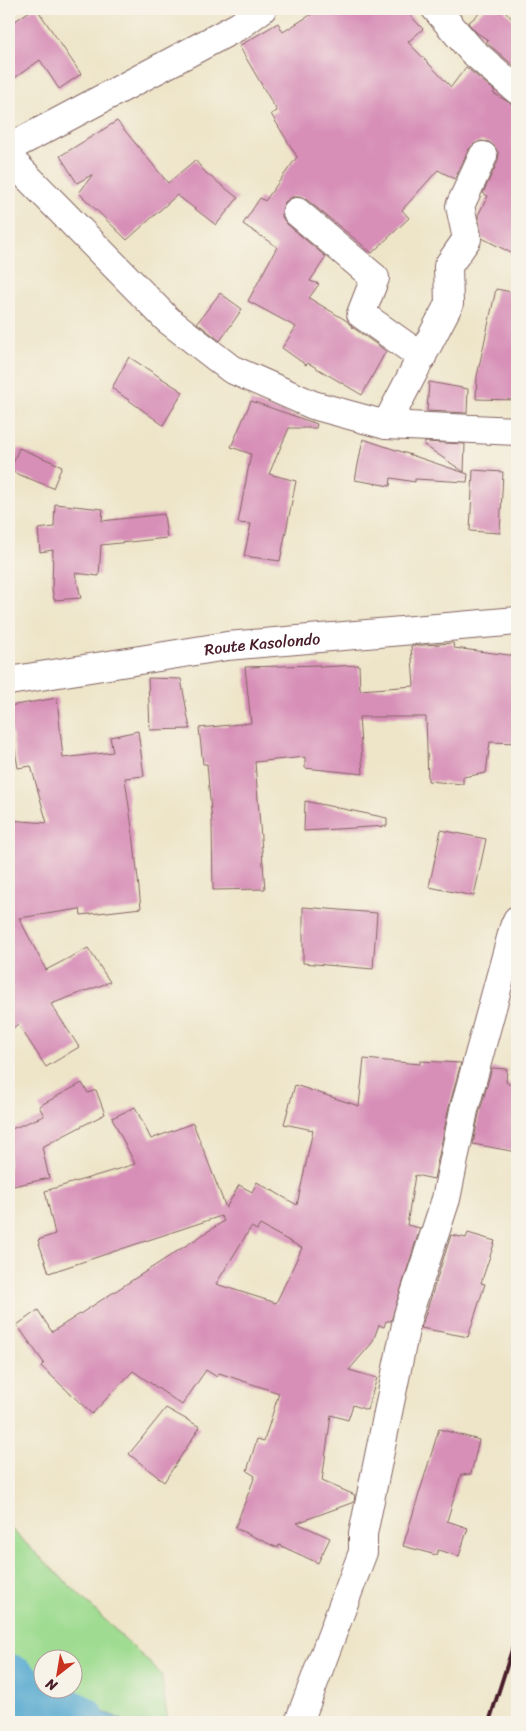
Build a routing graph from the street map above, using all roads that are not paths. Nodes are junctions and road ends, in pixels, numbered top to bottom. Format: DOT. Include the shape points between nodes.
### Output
graph roads {
  1 [pos="262,9"];
  2 [pos="436,9"];
  3 [pos="236,17"];
  4 [pos="517,90"];
  5 [pos="9,148"];
  6 [pos="483,156"];
  7 [pos="9,158"];
  8 [pos="297,212"];
  9 [pos="422,357"];
  10 [pos="386,425"];
  11 [pos="517,431"];
  12 [pos="517,621"];
  13 [pos="9,681"];
  14 [pos="517,920"];
  15 [pos="299,1722"];
  1 -- 3 [label="street"];
  2 -- 4 [label="street" via="472,51"];
  3 -- 5 [label="street"];
  6 -- 9 [label="street" via="460,206 467,239 448,266 449,304"];
  7 -- 10 [label="street" via="168,320 231,369 313,404"];
  8 -- 9 [label="street" via="375,278 361,314"];
  9 -- 10 [label="street"];
  10 -- 11 [label="street"];
  12 -- 13 [label="street, Route Kasolondo" via="227,646"];
  14 -- 15 [label="street" via="464,1110 446,1199 408,1315 363,1534 363,1552"];
}
